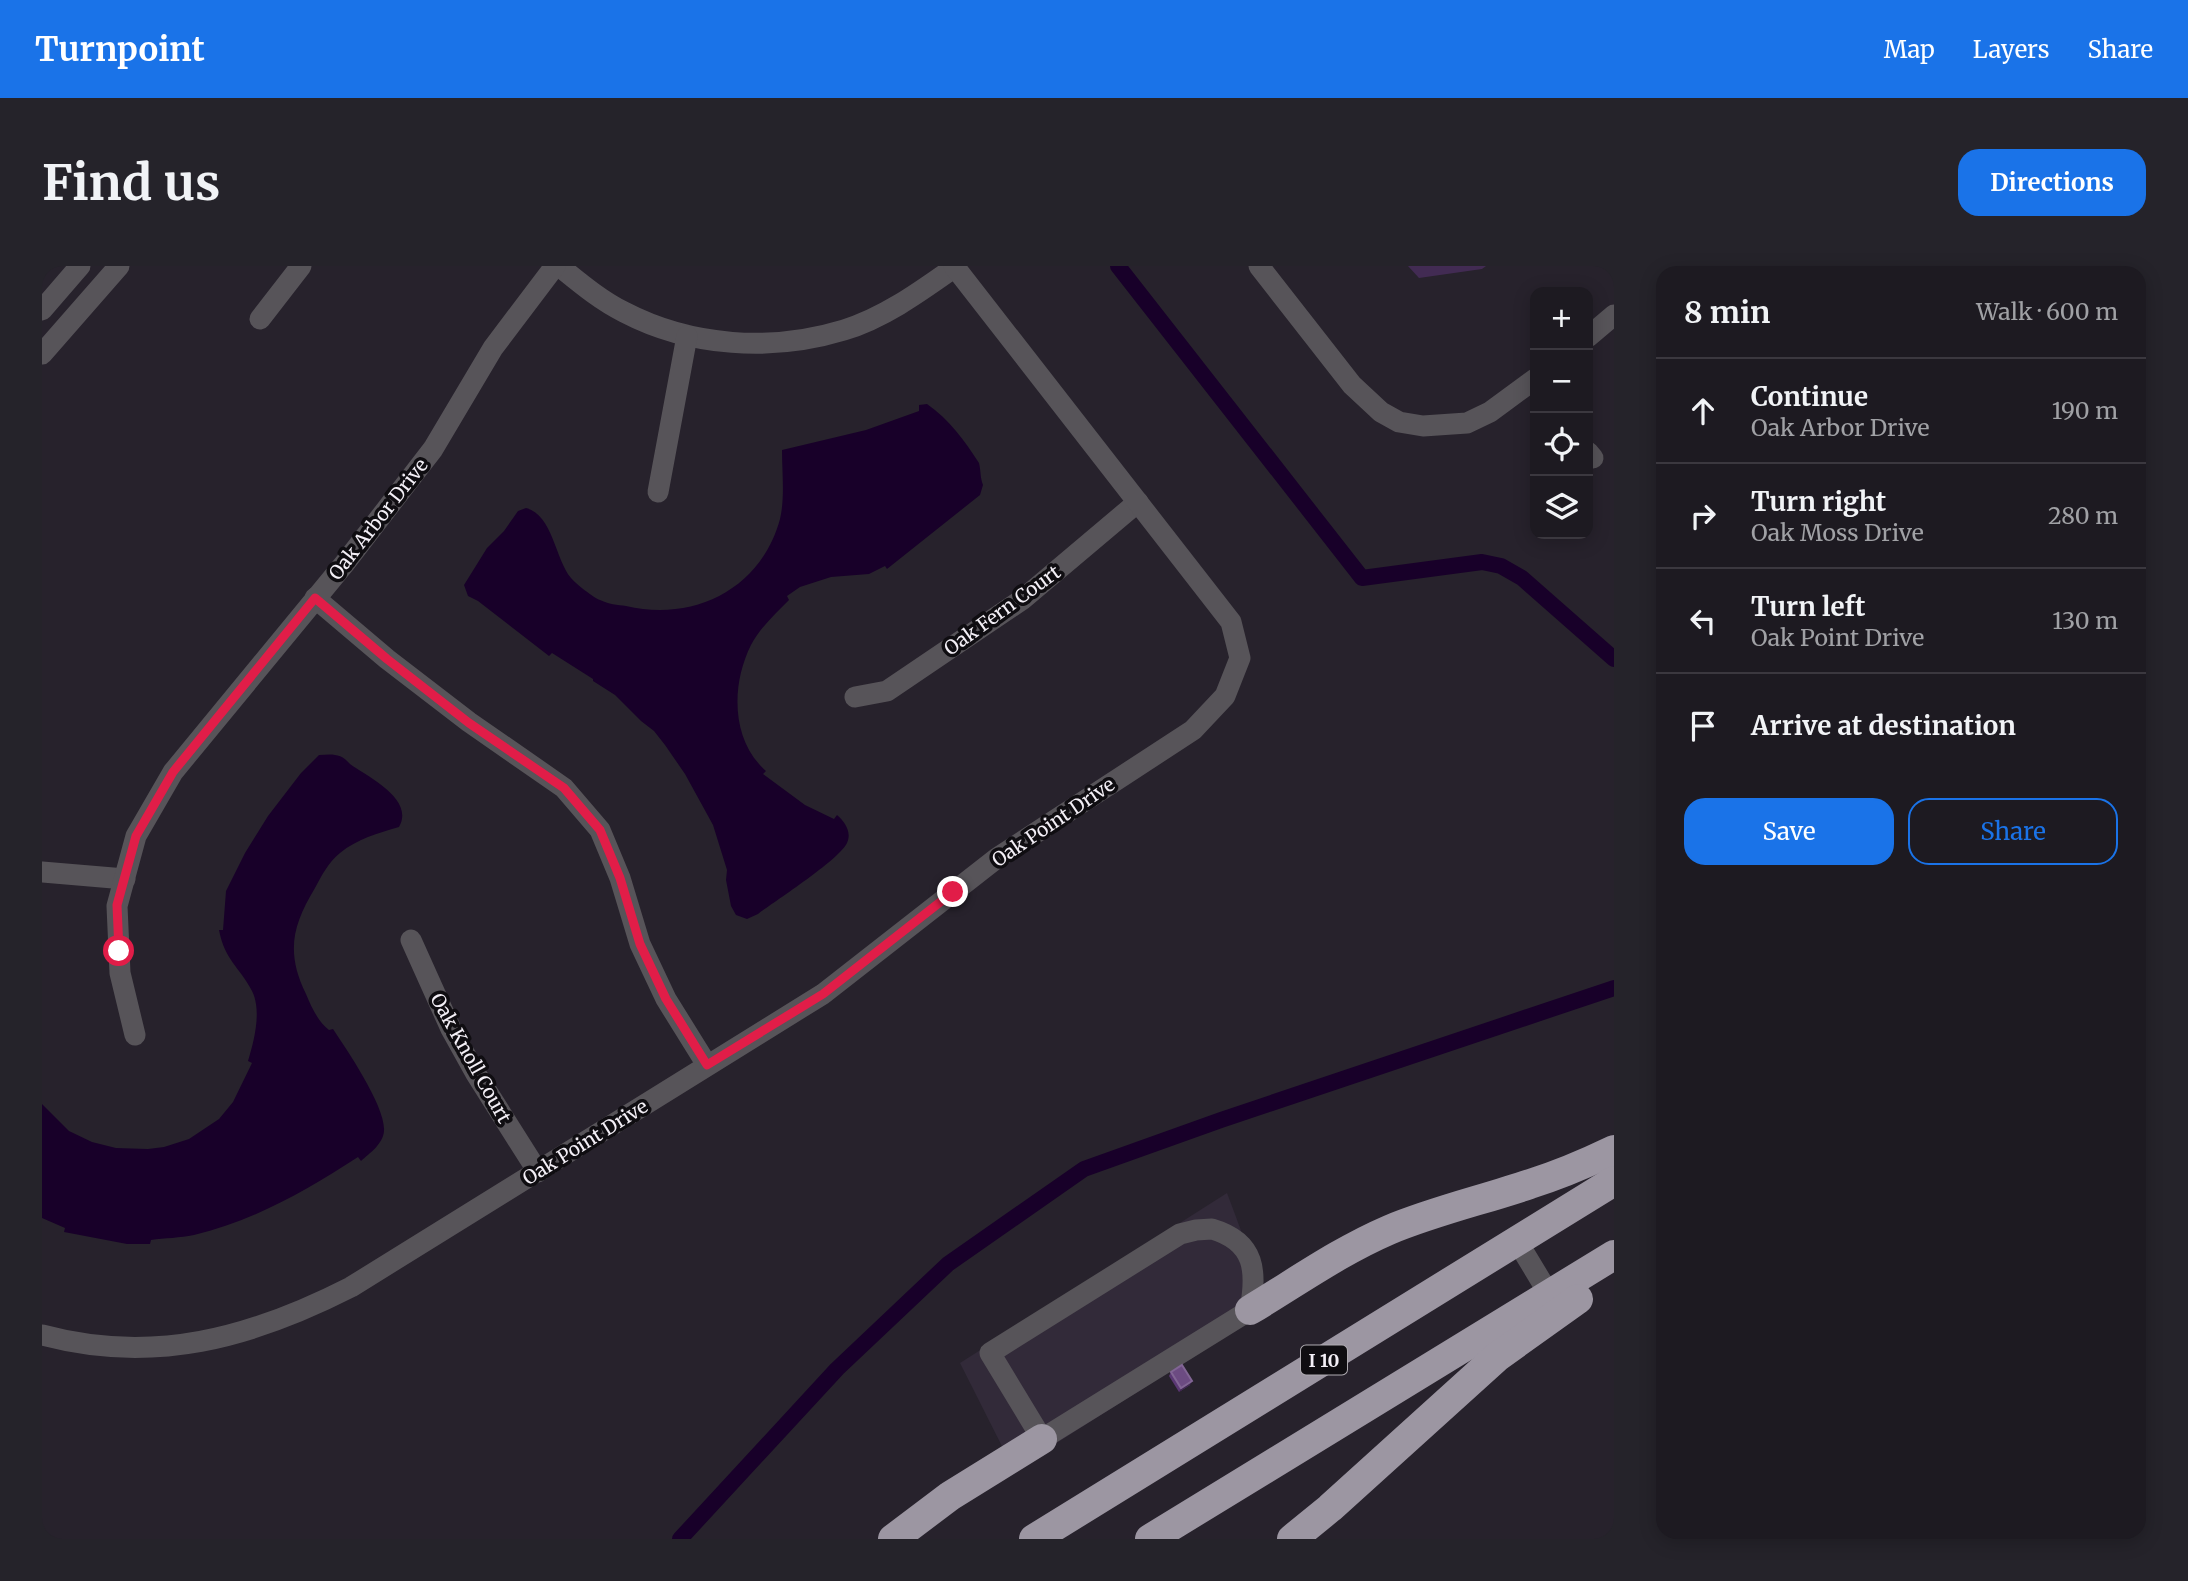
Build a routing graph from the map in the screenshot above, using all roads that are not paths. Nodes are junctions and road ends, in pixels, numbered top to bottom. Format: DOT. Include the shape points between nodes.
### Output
graph roads {
  1 [pos="80,266"];
  2 [pos="119,266"];
  3 [pos="301,266"];
  4 [pos="557,266"];
  5 [pos="955,266"];
  6 [pos="1259,266"];
  7 [pos="42,310"];
  8 [pos="1614,316"];
  9 [pos="260,319"];
  10 [pos="1593,333"];
  11 [pos="687,336"];
  12 [pos="42,355"];
  13 [pos="1530,385"];
  14 [pos="658,492"];
  15 [pos="1138,502"];
  16 [pos="315,598"];
  17 [pos="855,697"];
  18 [pos="42,872"];
  19 [pos="125,879"];
  20 [pos="411,940"];
  21 [pos="135,1035"];
  22 [pos="707,1065"];
  23 [pos="1614,1150"];
  24 [pos="538,1172"];
  25 [pos="1614,1181"];
  26 [pos="1517,1241"];
  27 [pos="1614,1255"];
  28 [pos="1614,1275"];
  29 [pos="1549,1294"];
  30 [pos="1250,1310"];
  31 [pos="42,1335"];
  32 [pos="1042,1439"];
  33 [pos="893,1539"];
  34 [pos="1034,1539"];
  35 [pos="1150,1539"];
  36 [pos="1292,1539"];
  1 -- 7 [label="street"];
  2 -- 12 [label="street"];
  3 -- 9 [label="street"];
  4 -- 11 [label="street" via="624,312"];
  4 -- 16 [label="street, Oak Arbor Drive" via="494,348 433,449"];
  5 -- 11 [label="street" via="887,311 844,330 762,344"];
  5 -- 15 [label="street, Oak Point Drive"];
  6 -- 13 [label="street" via="1352,385 1399,422 1423,426 1467,423"];
  8 -- 10 [label="street"];
  11 -- 14 [label="street"];
  15 -- 17 [label="street, Oak Fern Court" via="1023,599 887,691"];
  15 -- 22 [label="street, Oak Point Drive" via="1231,622 1240,658 1225,696 1193,730 996,858 823,994"];
  16 -- 19 [label="street, Oak Arbor Drive" via="173,772 136,836"];
  16 -- 22 [label="street" via="469,723 564,788 600,830 640,944 666,999"];
  18 -- 19 [label="street"];
  19 -- 21 [label="street, Oak Arbor Drive" via="117,905 120,973"];
  20 -- 24 [label="street, Oak Knoll Court" via="451,1029"];
  22 -- 24 [label="street, Oak Point Drive"];
  23 -- 30 [label="highway" via="1572,1170 1387,1231"];
  24 -- 31 [label="street, Oak Point Drive" via="351,1287 305,1311 253,1329 158,1348 109,1348"];
  25 -- 26 [label="highway, I 10"];
  26 -- 29 [label="street"];
  26 -- 34 [label="highway, I 10"];
  27 -- 29 [label="highway"];
  28 -- 36 [label="highway" via="1497,1357"];
  29 -- 35 [label="highway"];
  30 -- 32 [label="street"];
  30 -- 32 [label="street" via="1255,1278 1251,1261 1228,1234 1196,1230 1167,1242 990,1353"];
  32 -- 33 [label="highway" via="950,1496"];
}
